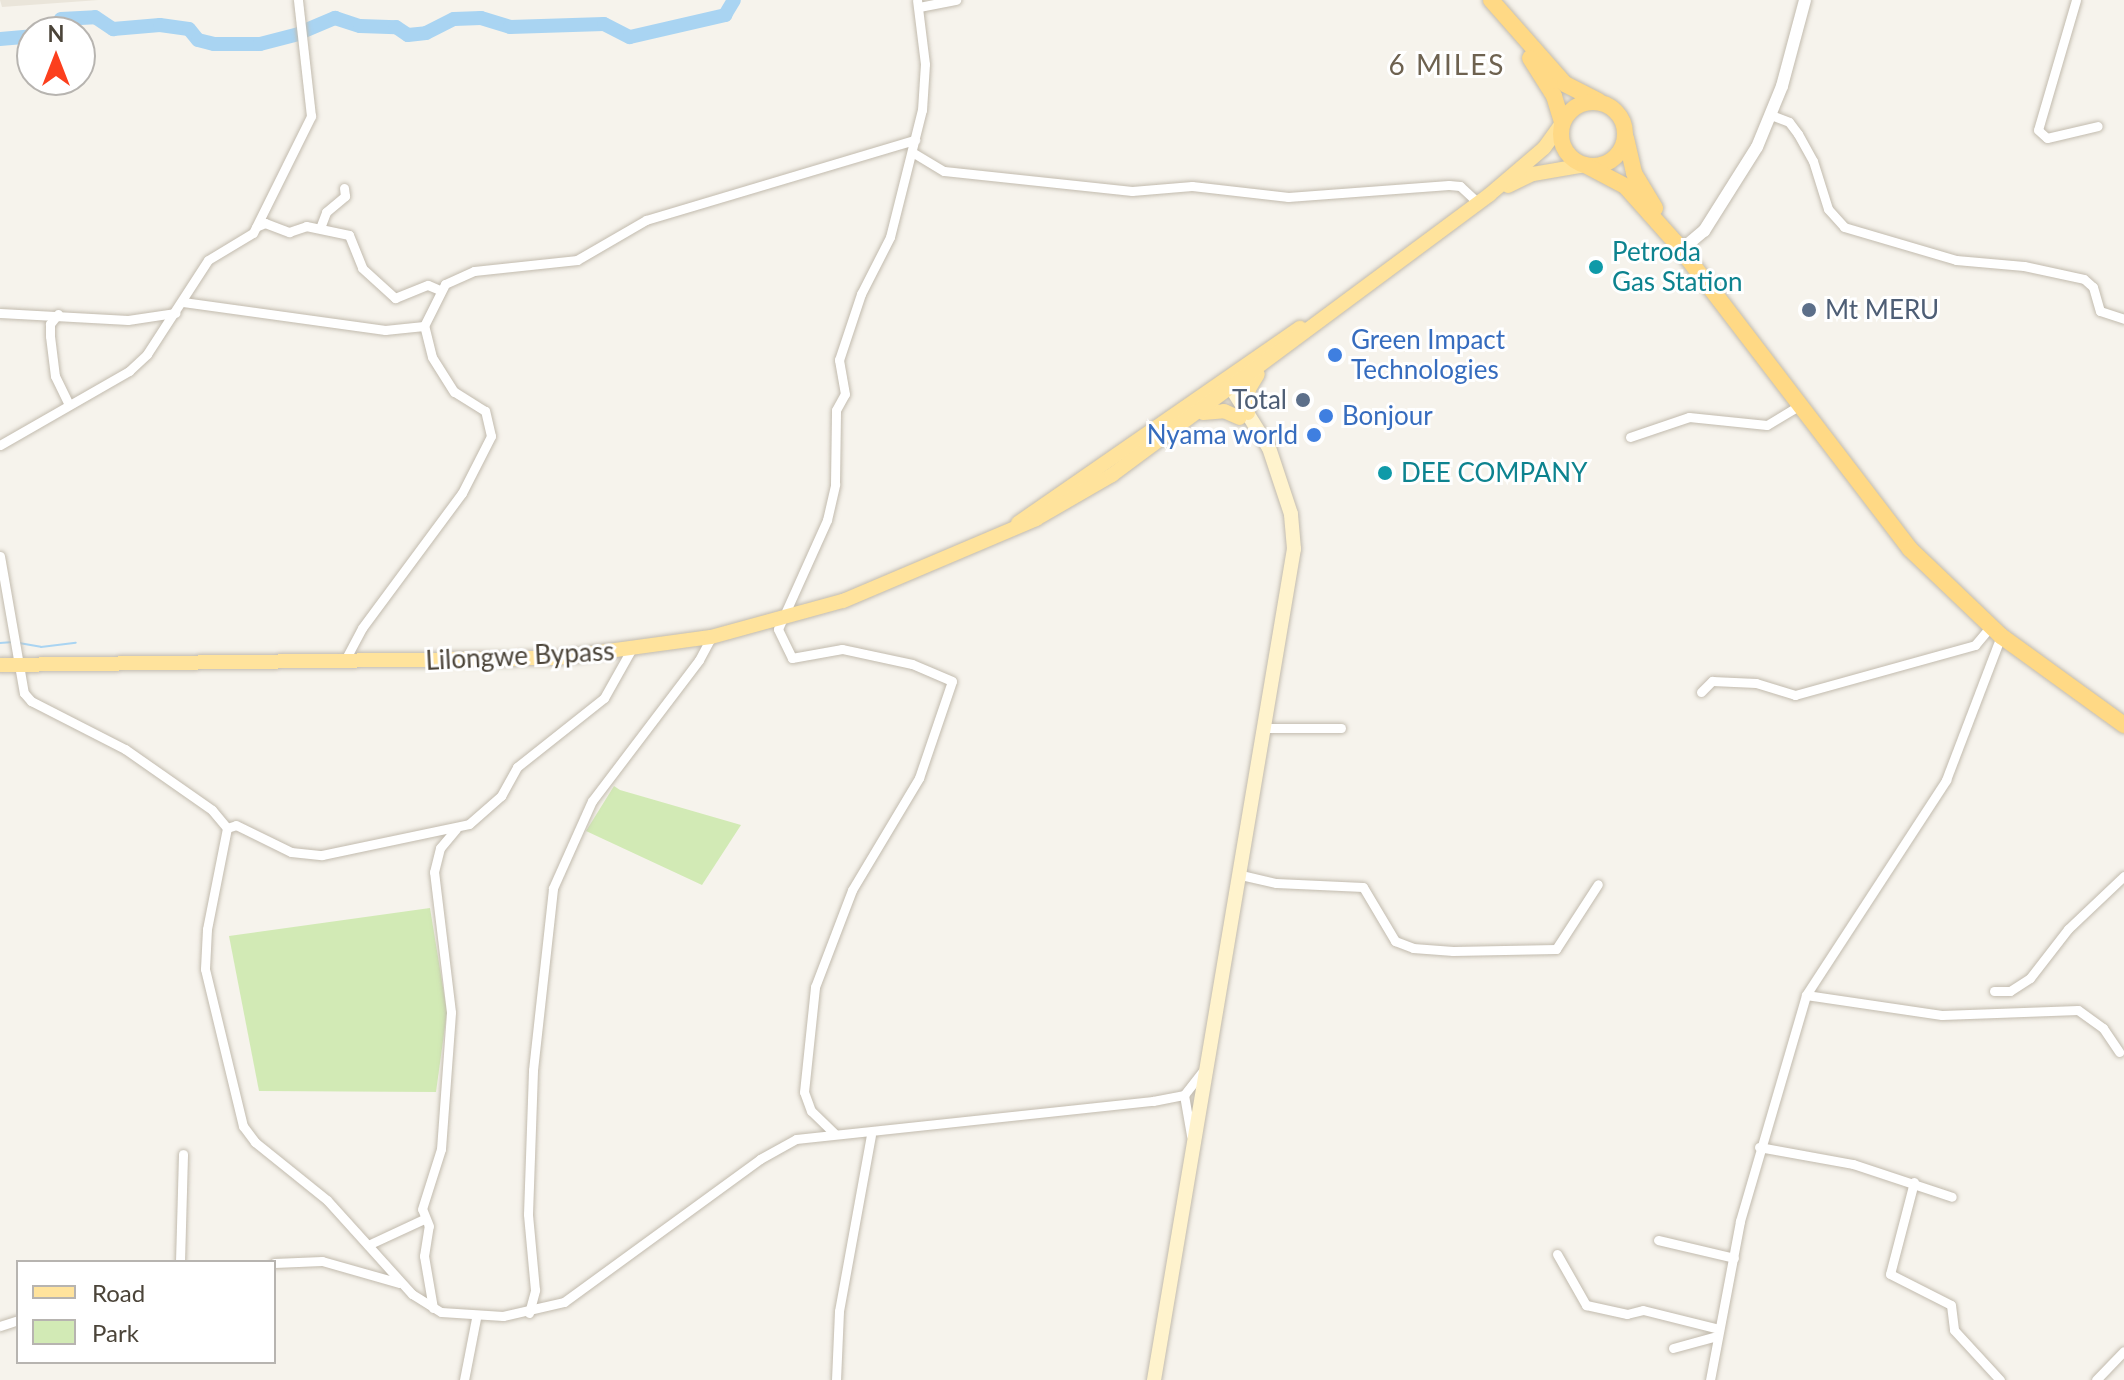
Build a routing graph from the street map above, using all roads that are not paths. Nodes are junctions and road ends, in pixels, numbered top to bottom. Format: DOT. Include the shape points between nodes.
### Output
graph roads {
  1 [pos="298,0"];
  2 [pos="956,0"];
  3 [pos="1491,0"];
  4 [pos="1805,0"];
  5 [pos="2076,0"];
  6 [pos="918,4"];
  7 [pos="1602,103"];
  8 [pos="1771,115"];
  9 [pos="1562,123"];
  10 [pos="2098,126"];
  11 [pos="1626,136"];
  12 [pos="915,140"];
  13 [pos="912,152"];
  14 [pos="1585,165"];
  15 [pos="344,188"];
  16 [pos="1484,199"];
  17 [pos="256,227"];
  18 [pos="320,228"];
  19 [pos="1679,246"];
  20 [pos="440,290"];
  21 [pos="1349,299"];
  22 [pos="183,302"];
  23 [pos="0,313"];
  24 [pos="175,313"];
  25 [pos="58,314"];
  26 [pos="2124,319"];
  27 [pos="424,326"];
  28 [pos="1273,360"];
  29 [pos="1225,388"];
  30 [pos="69,405"];
  31 [pos="1799,406"];
  32 [pos="1198,415"];
  33 [pos="1244,416"];
  34 [pos="1630,437"];
  35 [pos="0,445"];
  36 [pos="1018,523"];
  37 [pos="0,556"];
  38 [pos="783,619"];
  39 [pos="1995,631"];
  40 [pos="711,637"];
  41 [pos="631,650"];
  42 [pos="344,663"];
  43 [pos="0,665"];
  44 [pos="22,665"];
  45 [pos="1701,692"];
  46 [pos="2124,725"];
  47 [pos="1266,728"];
  48 [pos="1341,728"];
  49 [pos="227,828"];
  50 [pos="456,829"];
  51 [pos="1241,875"];
  52 [pos="2124,876"];
  53 [pos="1598,884"];
  54 [pos="1994,991"];
  55 [pos="1806,995"];
  56 [pos="2119,1052"];
  57 [pos="1208,1063"];
  58 [pos="1184,1095"];
  59 [pos="835,1134"];
  60 [pos="871,1135"];
  61 [pos="1759,1147"];
  62 [pos="1194,1149"];
  63 [pos="183,1154"];
  64 [pos="1914,1182"];
  65 [pos="1952,1197"];
  66 [pos="424,1219"];
  67 [pos="1658,1240"];
  68 [pos="368,1245"];
  69 [pos="1557,1254"];
  70 [pos="1734,1258"];
  71 [pos="180,1260"];
  72 [pos="276,1263"];
  73 [pos="402,1284"];
  74 [pos="433,1308"];
  75 [pos="529,1313"];
  76 [pos="476,1318"];
  77 [pos="1718,1332"];
  78 [pos="1673,1348"];
  79 [pos="2124,1351"];
  80 [pos="464,1380"];
  81 [pos="836,1380"];
  82 [pos="1154,1380"];
  83 [pos="1710,1380"];
  84 [pos="2000,1380"];
  85 [pos="2096,1380"];
  1 -- 17 [label="street" via="311,116"];
  2 -- 6 [label="street"];
  3 -- 7 [label="highway" via="1565,84"];
  3 -- 9 [label="highway" via="1546,83"];
  4 -- 8 [label="street"];
  5 -- 10 [label="street" via="2038,130 2047,138"];
  6 -- 12 [label="street" via="925,92"];
  7 -- 9 [label="highway" via="1578,105"];
  7 -- 11 [label="highway" via="1620,115"];
  8 -- 19 [label="street" via="1743,172 1704,231"];
  8 -- 26 [label="street" via="1789,122 1798,134 1828,209 1844,227 1956,260 2024,266 2084,279 2103,314"];
  9 -- 14 [label="highway" via="1566,152"];
  9 -- 16 [label="main road, Lilongwe Bypass" via="1544,148"];
  11 -- 14 [label="highway" via="1612,160"];
  11 -- 19 [label="highway" via="1634,173"];
  12 -- 13 [label="street"];
  12 -- 20 [label="street" via="646,220 577,260 474,271"];
  13 -- 16 [label="street" via="944,171 1132,191 1192,186 1288,197 1449,185"];
  13 -- 38 [label="street" via="890,237 865,285 839,360 845,394 836,410 833,497"];
  14 -- 16 [label="main road, Lilongwe Bypass" via="1533,174"];
  14 -- 19 [label="highway" via="1625,186"];
  15 -- 18 [label="street" via="345,196 326,212"];
  16 -- 21 [label="main road, Lilongwe Bypass"];
  17 -- 18 [label="street" via="265,223 289,232"];
  17 -- 22 [label="street" via="248,238 208,260"];
  18 -- 20 [label="street" via="349,235 362,268 395,298 428,285"];
  19 -- 31 [label="highway"];
  20 -- 27 [label="street"];
  21 -- 28 [label="main road, Lilongwe Bypass"];
  21 -- 29 [label="main road, Lilongwe Bypass"];
  22 -- 24 [label="street"];
  22 -- 27 [label="street" via="401,331"];
  23 -- 25 [label="street"];
  24 -- 25 [label="street" via="128,320"];
  24 -- 30 [label="street" via="129,371"];
  25 -- 30 [label="street" via="50,336 55,376"];
  27 -- 42 [label="street" via="437,370 454,392 485,411 491,436 462,493 362,628"];
  28 -- 29 [label="main road, Lilongwe Bypass"];
  28 -- 33 [label="main road" via="1249,389"];
  29 -- 32 [label="main road, Lilongwe Bypass"];
  29 -- 33 [label="main road"];
  29 -- 36 [label="main road, Lilongwe Bypass"];
  30 -- 35 [label="street"];
  31 -- 34 [label="street" via="1767,425 1689,417"];
  31 -- 39 [label="highway" via="1910,549"];
  32 -- 33 [label="main road" via="1217,410"];
  32 -- 36 [label="main road, Lilongwe Bypass" via="1075,498"];
  33 -- 47 [label="main road" via="1276,465 1291,514 1294,549"];
  36 -- 38 [label="main road, Lilongwe Bypass" via="902,578"];
  37 -- 44 [label="street"];
  38 -- 40 [label="main road, Lilongwe Bypass"];
  38 -- 59 [label="street" via="778,629 792,658 831,649 854,651 912,664 952,681 919,778 852,890 815,987 804,1092 811,1111"];
  39 -- 45 [label="street" via="1975,645 1795,695 1756,683 1712,681"];
  39 -- 46 [label="highway"];
  39 -- 55 [label="street" via="1946,780"];
  40 -- 41 [label="main road, Lilongwe Bypass"];
  40 -- 75 [label="street" via="592,801 553,888 533,1070 528,1214 535,1290"];
  41 -- 42 [label="main road, Lilongwe Bypass" via="557,658"];
  41 -- 50 [label="street" via="604,698 517,767 508,787 483,814"];
  42 -- 44 [label="main road, Lilongwe Bypass"];
  43 -- 44 [label="main road, Lilongwe Bypass"];
  44 -- 49 [label="street" via="24,693 31,701 125,749 212,810"];
  47 -- 48 [label="street"];
  47 -- 51 [label="main road"];
  49 -- 50 [label="street" via="236,825 284,850 322,855"];
  49 -- 68 [label="street" via="207,929 205,969 237,1108 255,1142 308,1182"];
  50 -- 66 [label="street" via="440,848 434,872 451,1012 441,1149 424,1194"];
  51 -- 53 [label="street" via="1276,883 1363,887 1395,941 1453,951 1556,949"];
  51 -- 57 [label="main road"];
  52 -- 54 [label="street" via="2068,929 2030,978 2010,991"];
  55 -- 56 [label="street" via="1919,1014 2078,1010 2103,1028"];
  55 -- 61 [label="street"];
  57 -- 58 [label="street"];
  57 -- 62 [label="main road"];
  58 -- 60 [label="street"];
  58 -- 62 [label="street"];
  59 -- 60 [label="street"];
  59 -- 75 [label="street" via="780,1146 586,1288"];
  60 -- 81 [label="street" via="839,1311"];
  61 -- 64 [label="street" via="1853,1164"];
  61 -- 70 [label="street"];
  62 -- 82 [label="main road"];
  63 -- 71 [label="street"];
  64 -- 65 [label="street"];
  64 -- 84 [label="street" via="1890,1274 1951,1305 1954,1330"];
  66 -- 68 [label="street"];
  66 -- 74 [label="street" via="429,1226 424,1256"];
  67 -- 70 [label="street"];
  68 -- 73 [label="street"];
  69 -- 77 [label="street" via="1586,1305 1627,1314 1643,1310"];
  70 -- 77 [label="street"];
  72 -- 73 [label="street" via="322,1261"];
  73 -- 74 [label="street"];
  74 -- 76 [label="street"];
  75 -- 76 [label="street"];
  76 -- 80 [label="street"];
  77 -- 78 [label="street"];
  77 -- 83 [label="street"];
  79 -- 85 [label="street"];
}
